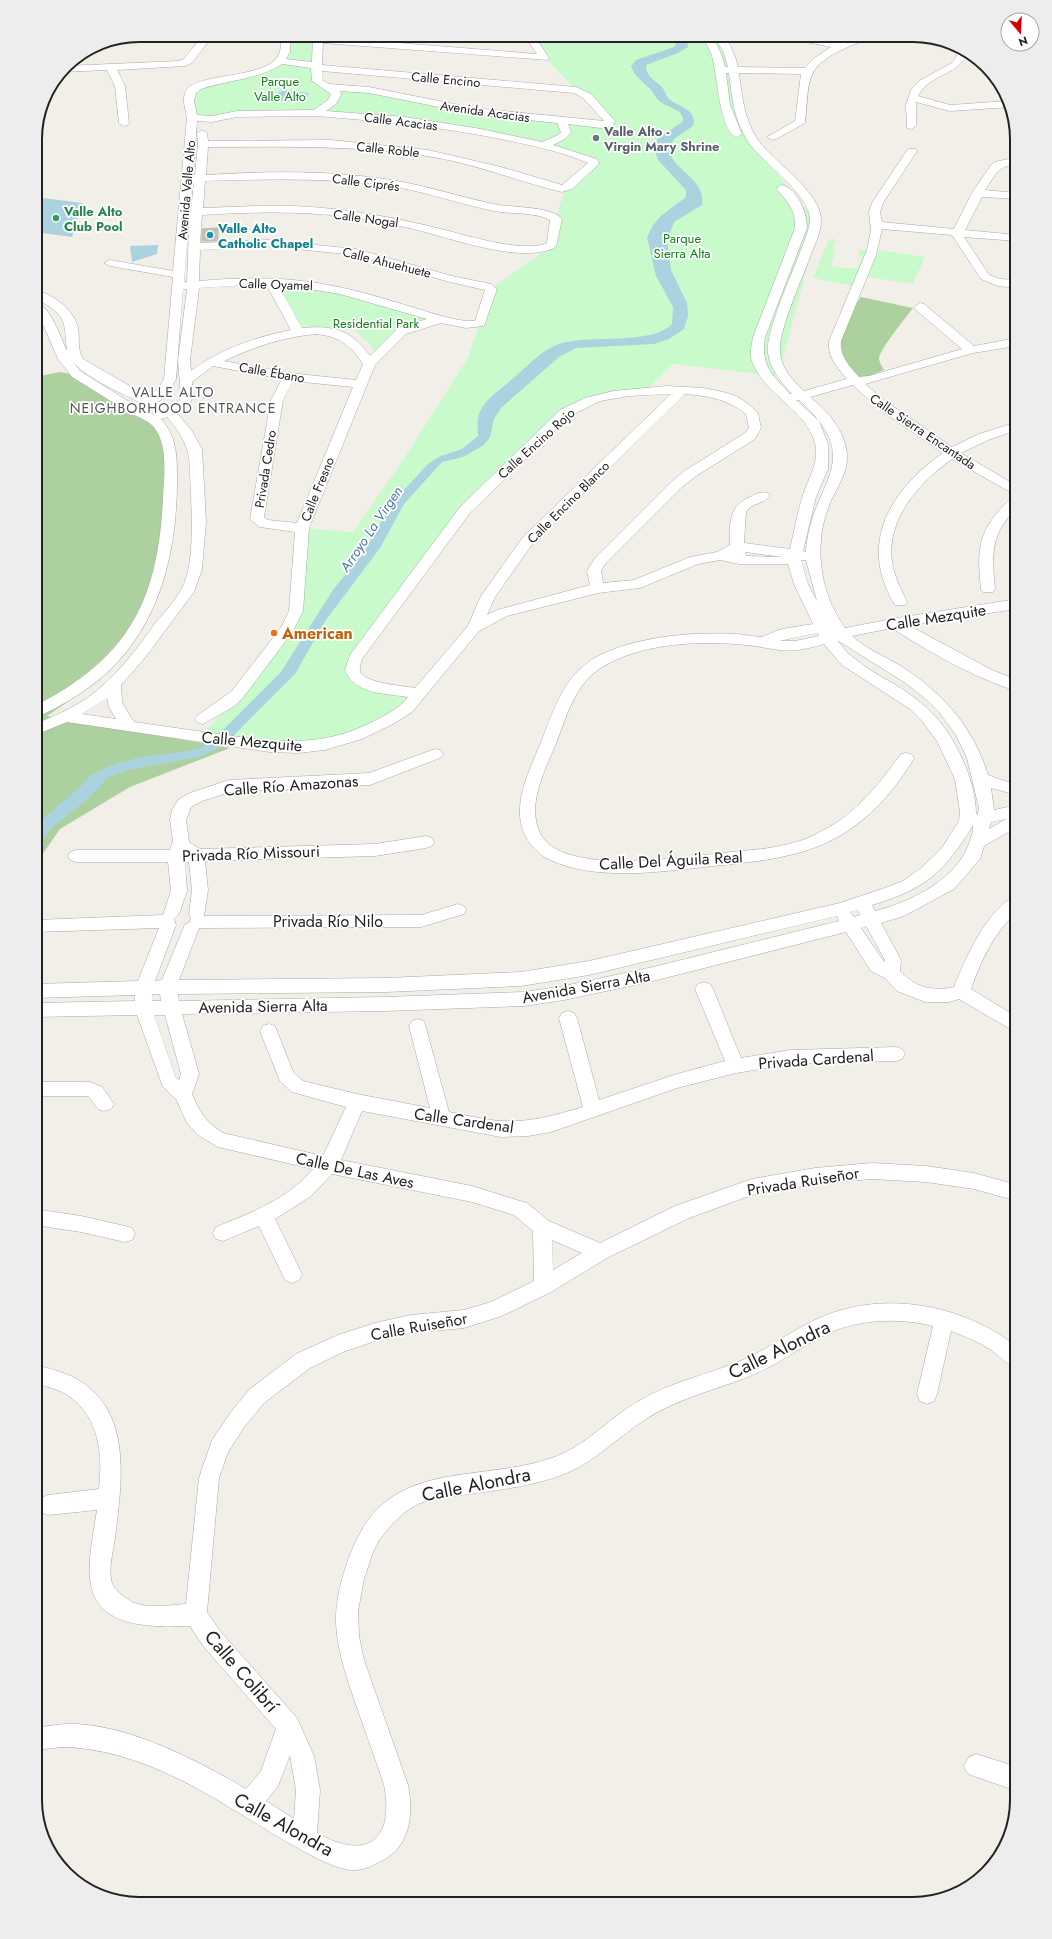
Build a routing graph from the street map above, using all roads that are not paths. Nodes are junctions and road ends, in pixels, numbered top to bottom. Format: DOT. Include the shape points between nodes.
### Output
graph roads {
  1 [pos="203,42"];
  2 [pos="284,42"];
  3 [pos="318,42"];
  4 [pos="361,42"];
  5 [pos="534,42"];
  6 [pos="710,42"];
  7 [pos="723,42"];
  8 [pos="822,42"];
  9 [pos="852,42"];
  10 [pos="842,46"];
  11 [pos="963,56"];
  12 [pos="281,58"];
  13 [pos="316,63"];
  14 [pos="111,67"];
  15 [pos="73,68"];
  16 [pos="720,73"];
  17 [pos="733,73"];
  18 [pos="806,73"];
  19 [pos="329,86"];
  20 [pos="369,90"];
  21 [pos="912,98"];
  22 [pos="1004,104"];
  23 [pos="316,113"];
  24 [pos="359,116"];
  25 [pos="192,118"];
  26 [pos="212,119"];
  27 [pos="561,120"];
  28 [pos="124,124"];
  29 [pos="602,125"];
  30 [pos="911,126"];
  31 [pos="772,137"];
  32 [pos="203,144"];
  33 [pos="543,145"];
  34 [pos="912,151"];
  35 [pos="588,159"];
  36 [pos="1010,162"];
  37 [pos="199,178"];
  38 [pos="186,179"];
  39 [pos="783,181"];
  40 [pos="978,193"];
  41 [pos="1010,195"];
  42 [pos="197,212"];
  43 [pos="877,225"];
  44 [pos="956,234"];
  45 [pos="1010,238"];
  46 [pos="195,247"];
  47 [pos="532,250"];
  48 [pos="110,263"];
  49 [pos="179,280"];
  50 [pos="270,282"];
  51 [pos="1010,283"];
  52 [pos="192,285"];
  53 [pos="482,285"];
  54 [pos="42,297"];
  55 [pos="920,307"];
  56 [pos="42,312"];
  57 [pos="441,319"];
  58 [pos="298,332"];
  59 [pos="1010,343"];
  60 [pos="971,350"];
  61 [pos="184,360"];
  62 [pos="213,362"];
  63 [pos="369,364"];
  64 [pos="289,377"];
  65 [pos="186,380"];
  66 [pos="862,383"];
  67 [pos="360,384"];
  68 [pos="681,391"];
  69 [pos="799,401"];
  70 [pos="149,403"];
  71 [pos="136,411"];
  72 [pos="170,413"];
  73 [pos="152,419"];
  74 [pos="1010,428"];
  75 [pos="953,452"];
  76 [pos="1010,488"];
  77 [pos="763,496"];
  78 [pos="1010,507"];
  79 [pos="302,528"];
  80 [pos="738,554"];
  81 [pos="794,558"];
  82 [pos="813,559"];
  83 [pos="598,588"];
  84 [pos="988,589"];
  85 [pos="488,596"];
  86 [pos="900,602"];
  87 [pos="1010,605"];
  88 [pos="502,613"];
  89 [pos="896,624"];
  90 [pos="474,628"];
  91 [pos="836,632"];
  92 [pos="764,641"];
  93 [pos="1010,683"];
  94 [pos="114,684"];
  95 [pos="419,694"];
  96 [pos="42,708"];
  97 [pos="66,717"];
  98 [pos="203,719"];
  99 [pos="42,727"];
  100 [pos="129,727"];
  101 [pos="435,754"];
  102 [pos="906,758"];
  103 [pos="981,778"];
  104 [pos="1010,788"];
  105 [pos="1010,804"];
  106 [pos="1010,812"];
  107 [pos="976,815"];
  108 [pos="1010,824"];
  109 [pos="426,842"];
  110 [pos="979,842"];
  111 [pos="178,848"];
  112 [pos="196,855"];
  113 [pos="76,856"];
  114 [pos="861,902"];
  115 [pos="1010,907"];
  116 [pos="840,909"];
  117 [pos="458,910"];
  118 [pos="169,920"];
  119 [pos="872,920"];
  120 [pos="195,921"];
  121 [pos="850,925"];
  122 [pos="42,926"];
  123 [pos="891,973"];
  124 [pos="521,979"];
  125 [pos="144,987"];
  126 [pos="168,987"];
  127 [pos="704,989"];
  128 [pos="42,991"];
  129 [pos="961,992"];
  130 [pos="524,999"];
  131 [pos="171,1007"];
  132 [pos="143,1009"];
  133 [pos="42,1010"];
  134 [pos="568,1018"];
  135 [pos="1010,1022"];
  136 [pos="418,1026"];
  137 [pos="269,1031"];
  138 [pos="183,1050"];
  139 [pos="896,1054"];
  140 [pos="161,1056"];
  141 [pos="736,1066"];
  142 [pos="42,1089"];
  143 [pos="183,1094"];
  144 [pos="357,1102"];
  145 [pos="105,1104"];
  146 [pos="593,1111"];
  147 [pos="442,1119"];
  148 [pos="328,1165"];
  149 [pos="1010,1191"];
  150 [pos="264,1216"];
  151 [pos="42,1218"];
  152 [pos="542,1227"];
  153 [pos="223,1233"];
  154 [pos="125,1234"];
  155 [pos="600,1252"];
  156 [pos="292,1274"];
  157 [pos="544,1286"];
  158 [pos="944,1320"];
  159 [pos="1010,1353"];
  160 [pos="42,1376"];
  161 [pos="927,1394"];
  162 [pos="108,1498"];
  163 [pos="48,1506"];
  164 [pos="196,1615"];
  165 [pos="289,1726"];
  166 [pos="42,1738"];
  167 [pos="976,1766"];
  168 [pos="1010,1777"];
  169 [pos="249,1804"];
  170 [pos="305,1838"];
  1 -- 14 [label="street" via="188,61"];
  2 -- 12 [label="street"];
  3 -- 13 [label="street"];
  4 -- 5 [label="street" via="545,57"];
  6 -- 16 [label="street" via="717,52"];
  7 -- 17 [label="street" via="729,50"];
  8 -- 10 [label="street"];
  9 -- 10 [label="street"];
  10 -- 18 [label="street" via="818,60"];
  11 -- 21 [label="street" via="955,65 924,83 914,92"];
  12 -- 13 [label="street, Calle Encino"];
  12 -- 25 [label="street, Avenida Valle Alto" via="245,76 193,88 189,98"];
  13 -- 19 [label="street" via="317,81"];
  13 -- 29 [label="street, Calle Encino" via="576,90 587,96 610,121 609,124"];
  14 -- 15 [label="street"];
  14 -- 28 [label="street" via="120,86"];
  16 -- 17 [label="street"];
  16 -- 39 [label="street" via="727,111 735,130 747,148"];
  17 -- 18 [label="street"];
  17 -- 39 [label="street" via="739,110 747,130"];
  18 -- 31 [label="street" via="800,123"];
  19 -- 20 [label="street, Avenida Acacias"];
  19 -- 23 [label="street" via="336,92 336,98"];
  20 -- 24 [label="street" via="352,100"];
  20 -- 27 [label="street, Avenida Acacias" via="474,111"];
  21 -- 22 [label="street" via="950,108"];
  21 -- 30 [label="street"];
  23 -- 24 [label="street, Calle Acacias"];
  23 -- 26 [label="street, Calle Acacias" via="237,114"];
  24 -- 33 [label="street, Calle Acacias" via="445,126"];
  25 -- 26 [label="street, Calle Acacias"];
  25 -- 38 [label="street, Avenida Valle Alto"];
  26 -- 32 [label="street, Avenida Valle Alto" via="204,124"];
  27 -- 29 [label="street, Avenida Acacias"];
  27 -- 33 [label="street" via="566,132 562,137"];
  32 -- 35 [label="street, Calle Roble" via="331,143 428,153 497,169 558,188 568,187 594,166 594,162"];
  32 -- 37 [label="street, Avenida Valle Alto"];
  33 -- 35 [label="street, Calle Acacias"];
  34 -- 43 [label="street, Calle Sierra Encantada" via="878,203 875,211"];
  36 -- 40 [label="street" via="995,167"];
  37 -- 38 [label="street, Calle Ciprés"];
  37 -- 42 [label="street, Avenida Valle Alto"];
  37 -- 47 [label="street, Calle Ciprés" via="274,175 396,184 508,210 555,218 552,245 544,250"];
  38 -- 49 [label="street, Avenida Valle Alto"];
  39 -- 69 [label="street" via="799,209 801,228 759,337 757,351 758,361 768,377"];
  40 -- 41 [label="street"];
  40 -- 44 [label="street"];
  42 -- 46 [label="street, Avenida Valle Alto"];
  42 -- 47 [label="street, Calle Nogal" via="269,209 358,215 406,224 478,243"];
  43 -- 44 [label="street"];
  43 -- 66 [label="street, Calle Sierra Encantada" via="868,261 834,342 838,362"];
  44 -- 45 [label="street"];
  44 -- 51 [label="street" via="985,277"];
  46 -- 52 [label="street, Avenida Valle Alto"];
  46 -- 53 [label="street, Calle Ahuehuete" via="268,243 356,252 450,279"];
  48 -- 49 [label="street, Calle Oyamel"];
  49 -- 52 [label="street, Calle Oyamel"];
  49 -- 70 [label="street, Avenida Valle Alto" via="170,379 167,386"];
  50 -- 52 [label="street, Calle Oyamel"];
  50 -- 57 [label="street, Calle Oyamel" via="299,282 338,289"];
  50 -- 58 [label="street"];
  52 -- 61 [label="street, Avenida Valle Alto"];
  53 -- 57 [label="street, Calle Oyamel" via="491,289 478,324"];
  54 -- 70 [label="street" via="63,309 71,324 73,353 79,362"];
  55 -- 60 [label="street"];
  56 -- 71 [label="street" via="67,367"];
  57 -- 63 [label="street, Calle Fresno" via="402,331"];
  58 -- 62 [label="street" via="246,346"];
  58 -- 63 [label="street" via="328,332 344,336 361,351"];
  59 -- 60 [label="street"];
  60 -- 66 [label="street"];
  61 -- 62 [label="street, Calle Ébano"];
  61 -- 65 [label="street, Avenida Valle Alto"];
  62 -- 64 [label="street, Calle Ébano"];
  62 -- 65 [label="street"];
  63 -- 67 [label="street, Calle Fresno"];
  64 -- 67 [label="street, Calle Ébano"];
  64 -- 79 [label="street, Privada Cedro" via="277,400 257,519 265,524"];
  65 -- 72 [label="street, Avenida Valle Alto" via="186,401"];
  66 -- 69 [label="street"];
  66 -- 75 [label="street, Calle Sierra Encantada" via="909,424"];
  67 -- 79 [label="street, Calle Fresno"];
  68 -- 83 [label="street, Calle Encino Rojo" via="711,393 731,399 752,413 755,428 750,436 738,445 677,484 600,561 594,569"];
  68 -- 85 [label="street, Calle Encino Blanco" via="538,529"];
  68 -- 95 [label="street, Calle Encino Rojo" via="628,393 598,398 578,405 465,510 355,658 352,670 360,682 366,685"];
  69 -- 81 [label="street" via="819,435 822,444 822,469 809,497"];
  69 -- 82 [label="street" via="829,421 835,431 840,454 840,470 820,511"];
  70 -- 71 [label="street, Avenida Valle Alto"];
  70 -- 72 [label="street"];
  71 -- 73 [label="street"];
  72 -- 73 [label="street, Avenida Valle Alto"];
  72 -- 94 [label="street" via="186,431 195,449 199,522 195,569 179,604 140,656"];
  73 -- 96 [label="street" via="166,436 169,446 170,520 163,561 150,599 141,622 106,666 83,685"];
  74 -- 75 [label="street" via="995,431"];
  75 -- 76 [label="street, Calle Sierra Encantada"];
  75 -- 86 [label="street" via="924,474 899,504 887,535 884,561 890,582"];
  77 -- 80 [label="street" via="748,503 738,515"];
  78 -- 84 [label="street" via="1003,513 986,544"];
  79 -- 98 [label="street, Calle Fresno" via="299,592 296,611 288,628 237,695 228,704"];
  80 -- 81 [label="street"];
  80 -- 83 [label="street" via="695,560 634,585"];
  81 -- 82 [label="street"];
  81 -- 91 [label="street" via="801,584"];
  82 -- 91 [label="street" via="819,585"];
  83 -- 88 [label="street"];
  85 -- 88 [label="street" via="492,606"];
  85 -- 90 [label="street, Calle Encino Blanco"];
  87 -- 89 [label="street, Calle Mezquite"];
  88 -- 90 [label="street"];
  89 -- 91 [label="street, Calle Mezquite"];
  89 -- 93 [label="street" via="987,674"];
  90 -- 95 [label="street, Calle Mezquite"];
  91 -- 92 [label="street, Calle Mezquite" via="785,646"];
  91 -- 103 [label="street" via="932,695 962,733 975,758"];
  91 -- 107 [label="street" via="847,660 915,705 927,716 942,738 963,779"];
  92 -- 102 [label="street, Calle Del Águila Real" via="714,638 635,648 602,659 580,675 566,695 526,809 531,834 540,846 557,857 596,865 686,862 772,854 793,849 839,829 872,802"];
  94 -- 97 [label="street" via="92,702"];
  94 -- 100 [label="street" via="114,704"];
  95 -- 100 [label="street, Calle Mezquite" via="407,708 395,716 349,738 324,745 265,746"];
  97 -- 99 [label="street"];
  97 -- 100 [label="street, Calle Mezquite"];
  101 -- 111 [label="street, Calle Río Amazonas" via="370,779 248,784 211,791 185,803 180,810"];
  103 -- 104 [label="street"];
  103 -- 107 [label="street"];
  105 -- 107 [label="street"];
  106 -- 107 [label="street"];
  107 -- 110 [label="street, Avenida Sierra Alta"];
  107 -- 114 [label="street, Avenida Sierra Alta" via="948,852 927,872 909,885"];
  108 -- 110 [label="street"];
  109 -- 112 [label="street, Privada Río Missouri" via="375,850"];
  110 -- 119 [label="street, Avenida Sierra Alta" via="974,855 948,885 898,912"];
  111 -- 112 [label="street"];
  111 -- 113 [label="street, Privada Río Missouri"];
  111 -- 118 [label="street, Calle Río Amazonas" via="179,891"];
  112 -- 120 [label="street" via="200,890"];
  114 -- 116 [label="street, Avenida Sierra Alta"];
  114 -- 119 [label="street"];
  115 -- 129 [label="street" via="985,936"];
  116 -- 121 [label="street"];
  116 -- 124 [label="street, Avenida Sierra Alta" via="589,968"];
  117 -- 120 [label="street, Privada Río Nilo" via="421,921"];
  118 -- 120 [label="street, Privada Río Nilo" via="175,930 186,931"];
  118 -- 122 [label="street"];
  118 -- 125 [label="street, Calle Río Amazonas"];
  119 -- 121 [label="street, Avenida Sierra Alta"];
  119 -- 123 [label="street" via="893,960"];
  120 -- 126 [label="street"];
  121 -- 123 [label="street" via="877,966"];
  121 -- 130 [label="street, Avenida Sierra Alta" via="653,974"];
  123 -- 129 [label="street" via="903,986 925,995"];
  124 -- 126 [label="street, Avenida Sierra Alta" via="386,985"];
  124 -- 130 [label="street"];
  125 -- 126 [label="street, Avenida Sierra Alta"];
  125 -- 128 [label="street, Avenida Sierra Alta"];
  125 -- 132 [label="street, Calle Río Amazonas"];
  126 -- 131 [label="street"];
  127 -- 141 [label="street"];
  129 -- 135 [label="street"];
  130 -- 131 [label="street, Avenida Sierra Alta"];
  131 -- 132 [label="street, Avenida Sierra Alta"];
  131 -- 138 [label="street"];
  132 -- 133 [label="street, Avenida Sierra Alta"];
  132 -- 140 [label="street, Calle De Las Aves"];
  134 -- 146 [label="street"];
  136 -- 147 [label="street"];
  137 -- 144 [label="street, Calle Cardenal" via="286,1076 292,1083 298,1087"];
  138 -- 140 [label="street"];
  138 -- 143 [label="street" via="190,1074"];
  139 -- 141 [label="street, Privada Cardenal" via="791,1058"];
  140 -- 143 [label="street, Calle De Las Aves" via="169,1082"];
  141 -- 146 [label="street, Calle Cardenal" via="616,1101"];
  142 -- 145 [label="street" via="90,1089 96,1092"];
  143 -- 148 [label="street, Calle De Las Aves" via="193,1118 204,1130 218,1139"];
  144 -- 147 [label="street, Calle Cardenal"];
  144 -- 148 [label="street"];
  146 -- 147 [label="street, Calle Cardenal" via="528,1128 501,1129"];
  148 -- 150 [label="street" via="291,1203"];
  148 -- 152 [label="street, Calle De Las Aves" via="472,1194 520,1209"];
  149 -- 155 [label="street, Privada Ruiseñor" via="974,1181 926,1174 872,1171 815,1176 752,1187 682,1212"];
  150 -- 153 [label="street"];
  150 -- 156 [label="street"];
  151 -- 154 [label="street"];
  152 -- 155 [label="street, Calle De Las Aves"];
  152 -- 157 [label="street"];
  155 -- 157 [label="street, Calle Ruiseñor"];
  157 -- 164 [label="street, Calle Ruiseñor" via="495,1310 464,1319 397,1327 338,1344 303,1361 257,1396 219,1447 209,1478"];
  158 -- 159 [label="street, Calle Alondra" via="984,1334"];
  158 -- 161 [label="street"];
  158 -- 170 [label="street, Calle Alondra" via="916,1313 886,1312 852,1317 824,1325 752,1366 648,1405 584,1454 562,1465 538,1473 425,1491 405,1499 390,1511 374,1529 362,1552 347,1613 353,1662 396,1785 400,1802 400,1820 395,1834 385,1847 369,1856 354,1858 336,1855"];
  160 -- 162 [label="street" via="77,1390 93,1404 103,1421 111,1462"];
  162 -- 163 [label="street"];
  162 -- 164 [label="street" via="101,1569 103,1587 110,1599 127,1611 142,1614"];
  164 -- 165 [label="street, Calle Colibrí" via="212,1639"];
  165 -- 169 [label="street, Calle Colibrí" via="270,1778"];
  165 -- 170 [label="street, Calle Colibrí" via="302,1756 308,1790"];
  166 -- 169 [label="street, Calle Alondra" via="61,1736 92,1738 122,1744 165,1758"];
  167 -- 168 [label="street"];
  169 -- 170 [label="street, Calle Alondra"];
}
